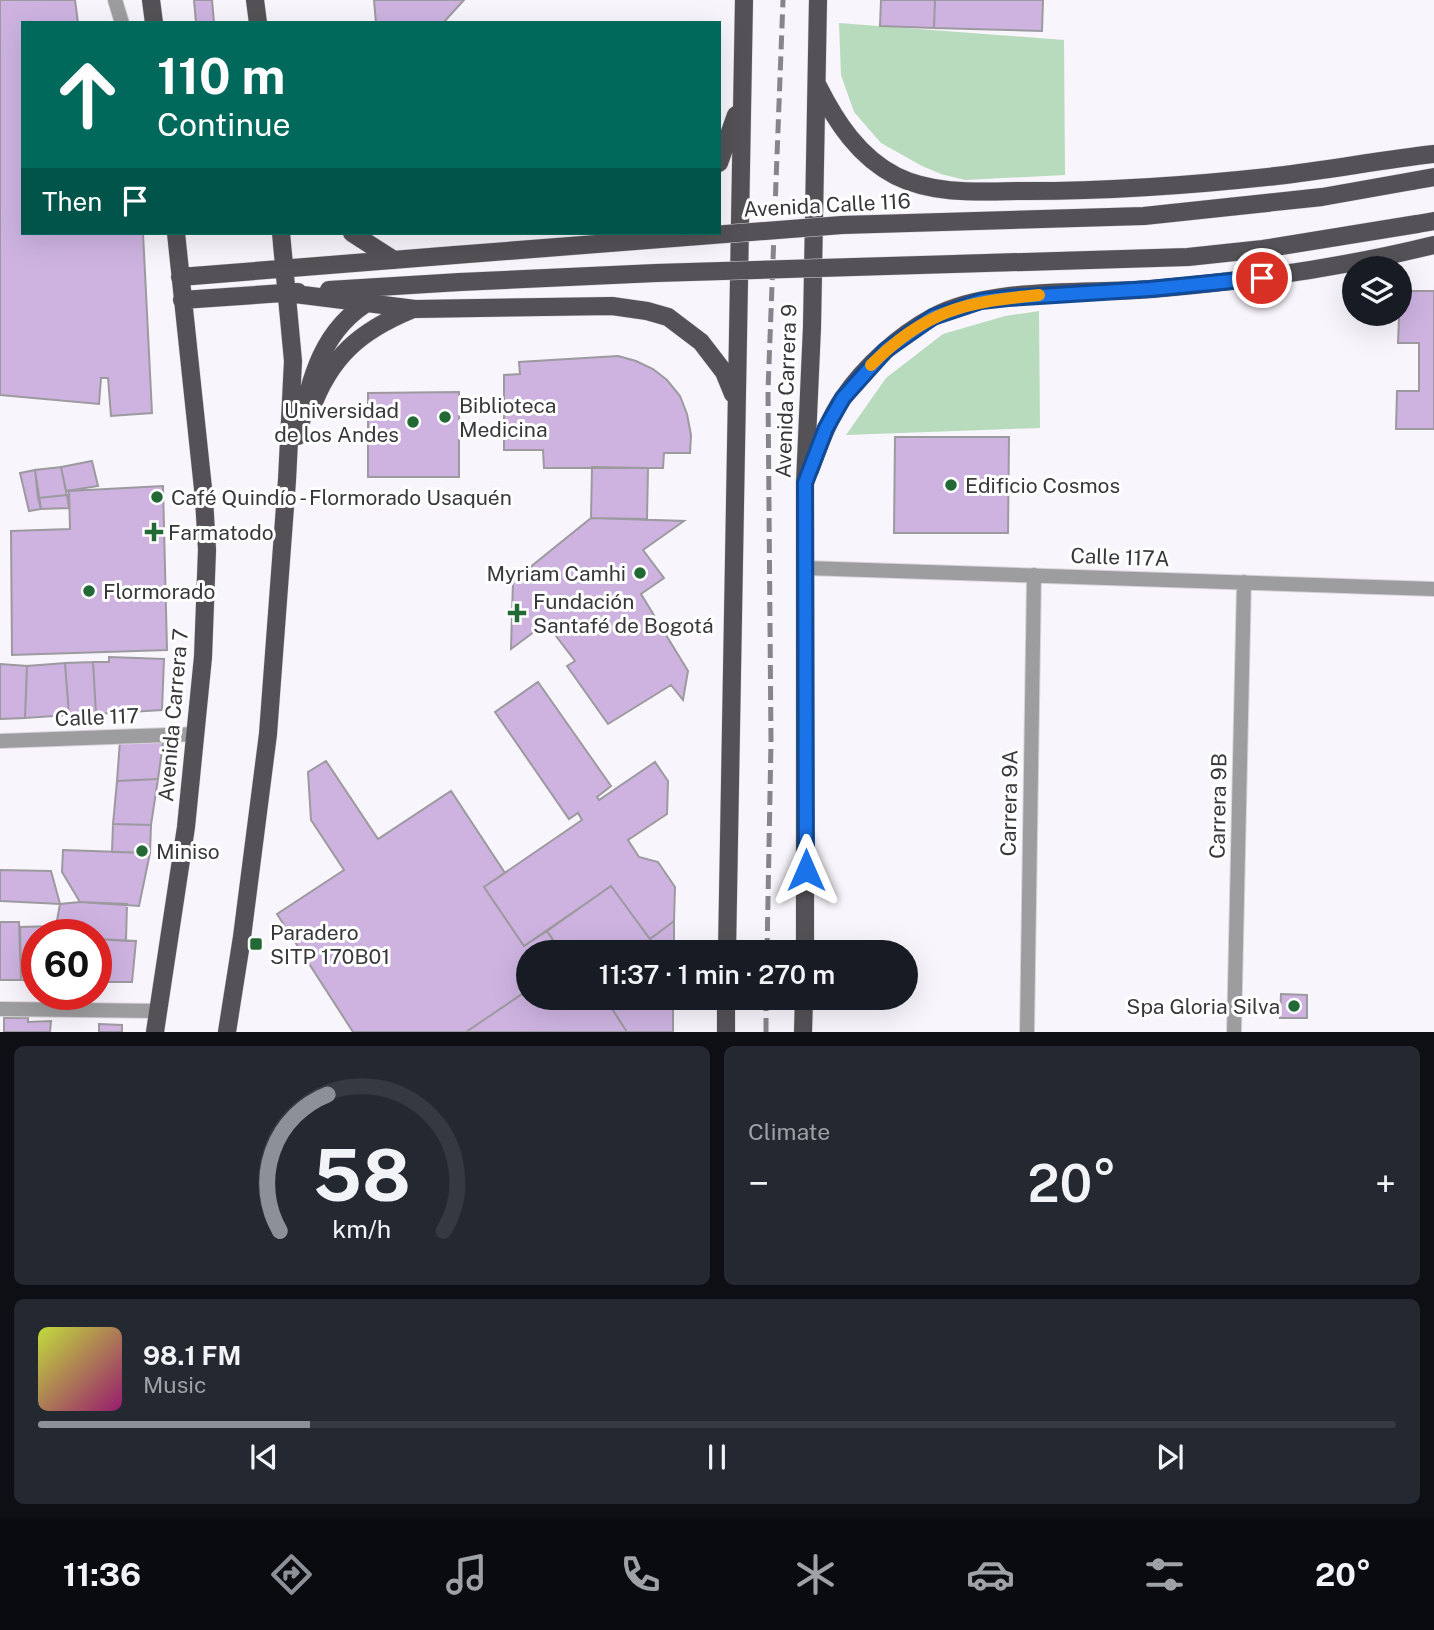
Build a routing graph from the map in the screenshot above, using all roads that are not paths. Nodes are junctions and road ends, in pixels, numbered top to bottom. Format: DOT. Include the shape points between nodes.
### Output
graph roads {
  1 [pos="115,0"];
  2 [pos="151,0"];
  3 [pos="255,0"];
  4 [pos="744,0"];
  5 [pos="818,0"];
  6 [pos="121,21"];
  7 [pos="154,21"];
  8 [pos="258,21"];
  9 [pos="817,82"];
  10 [pos="742,95"];
  11 [pos="1434,154"];
  12 [pos="721,157"];
  13 [pos="1434,177"];
  14 [pos="1425,222"];
  15 [pos="721,234"];
  16 [pos="176,235"];
  17 [pos="281,235"];
  18 [pos="355,235"];
  19 [pos="713,235"];
  20 [pos="1434,245"];
  21 [pos="394,260"];
  22 [pos="285,269"];
  23 [pos="180,276"];
  24 [pos="399,286"];
  25 [pos="287,293"];
  26 [pos="182,300"];
  27 [pos="366,303"];
  28 [pos="415,309"];
  29 [pos="737,401"];
  30 [pos="288,480"];
  31 [pos="805,483"];
  32 [pos="806,568"];
  33 [pos="1034,575"];
  34 [pos="1244,582"];
  35 [pos="1434,589"];
  36 [pos="196,734"];
  37 [pos="0,741"];
  38 [pos="727,940"];
  39 [pos="805,940"];
  40 [pos="0,1009"];
  41 [pos="726,1010"];
  42 [pos="804,1010"];
  43 [pos="158,1011"];
  44 [pos="155,1031"];
  45 [pos="227,1031"];
  46 [pos="726,1031"];
  47 [pos="803,1031"];
  48 [pos="1027,1031"];
  49 [pos="1234,1031"];
  1 -- 6 [label="street"];
  2 -- 7 [label="main road"];
  3 -- 8 [label="main road"];
  4 -- 10 [label="main road"];
  5 -- 9 [label="main road, Avenida Carrera 9"];
  9 -- 11 [label="main road" via="840,125 870,159 897,177 953,190 1166,186"];
  9 -- 31 [label="main road, Avenida Carrera 9"];
  10 -- 12 [label="main road"];
  10 -- 29 [label="main road"];
  13 -- 15 [label="main road, Avenida Calle 116, bridge" via="1322,197 1144,216 842,225"];
  14 -- 24 [label="main road, bridge" via="1188,257 656,273"];
  16 -- 23 [label="main road, Avenida Carrera 7"];
  17 -- 22 [label="main road"];
  18 -- 21 [label="main road"];
  19 -- 21 [label="main road, Avenida Calle 116, bridge"];
  20 -- 31 [label="main road" via="1262,278 1018,297 949,310 894,344 863,373 826,428"];
  21 -- 22 [label="main road, Avenida Calle 116"];
  22 -- 23 [label="main road, Avenida Calle 116"];
  22 -- 25 [label="main road"];
  23 -- 26 [label="main road, Avenida Carrera 7"];
  24 -- 25 [label="main road"];
  24 -- 27 [label="main road"];
  25 -- 26 [label="main road"];
  25 -- 27 [label="main road"];
  25 -- 30 [label="main road" via="293,361"];
  26 -- 36 [label="main road, Avenida Carrera 7" via="207,550"];
  27 -- 28 [label="main road"];
  27 -- 30 [label="main road" via="340,324 318,360"];
  28 -- 29 [label="main road" via="612,306 647,311 668,317 701,342 724,372"];
  28 -- 30 [label="main road" via="372,328 343,353 316,396"];
  29 -- 38 [label="main road"];
  30 -- 45 [label="main road" via="268,734"];
  31 -- 32 [label="main road, Avenida Carrera 9"];
  32 -- 33 [label="street, Calle 117A"];
  32 -- 39 [label="main road, Avenida Carrera 9"];
  33 -- 34 [label="street, Calle 117A"];
  33 -- 48 [label="street, Carrera 9A"];
  34 -- 35 [label="street, Calle 117A"];
  34 -- 49 [label="street, Carrera 9B"];
  36 -- 37 [label="street, Calle 117"];
  36 -- 43 [label="main road, Avenida Carrera 7" via="187,827"];
  40 -- 43 [label="street"];
  41 -- 46 [label="main road"];
  42 -- 47 [label="main road"];
  43 -- 44 [label="main road, Avenida Carrera 7"];
}
